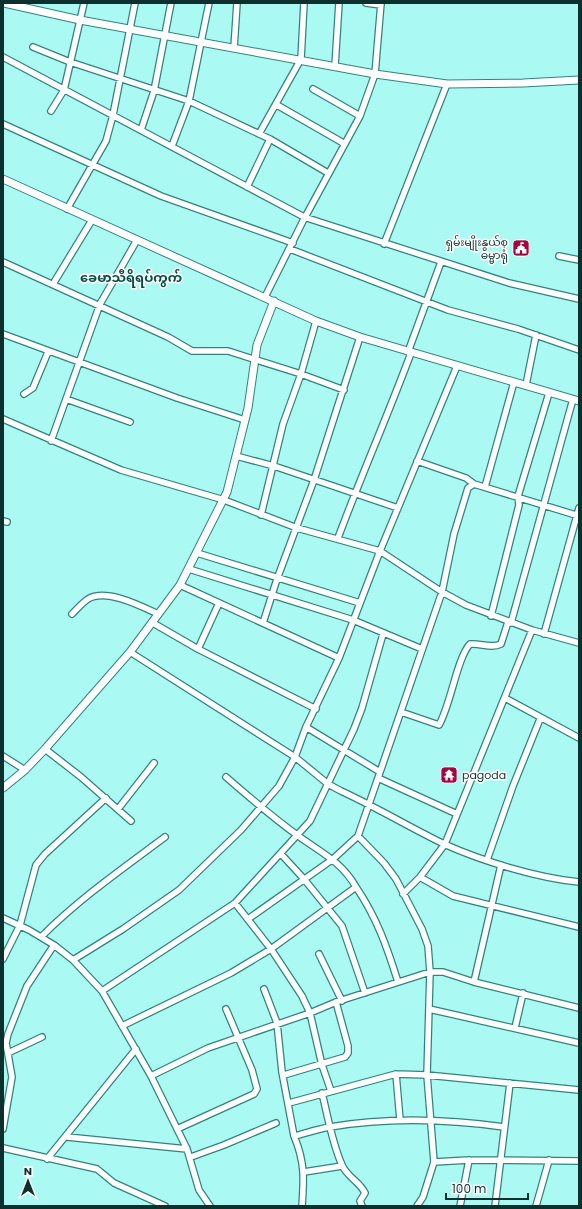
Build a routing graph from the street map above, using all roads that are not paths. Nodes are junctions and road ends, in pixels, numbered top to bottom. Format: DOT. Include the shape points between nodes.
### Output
graph roads {
  1 [pos="4,3"];
  2 [pos="84,3"];
  3 [pos="135,3"];
  4 [pos="171,3"];
  5 [pos="209,3"];
  6 [pos="237,3"];
  7 [pos="304,3"];
  8 [pos="339,3"];
  9 [pos="366,3"];
  10 [pos="381,4"];
  11 [pos="80,20"];
  12 [pos="131,29"];
  13 [pos="165,34"];
  14 [pos="203,41"];
  15 [pos="33,47"];
  16 [pos="234,48"];
  17 [pos="3,57"];
  18 [pos="301,59"];
  19 [pos="70,62"];
  20 [pos="335,66"];
  21 [pos="375,74"];
  22 [pos="120,80"];
  23 [pos="579,80"];
  24 [pos="447,84"];
  25 [pos="313,89"];
  26 [pos="64,90"];
  27 [pos="154,91"];
  28 [pos="189,102"];
  29 [pos="277,105"];
  30 [pos="50,111"];
  31 [pos="113,114"];
  32 [pos="360,116"];
  33 [pos="3,124"];
  34 [pos="141,130"];
  35 [pos="259,134"];
  36 [pos="270,139"];
  37 [pos="344,144"];
  38 [pos="172,146"];
  39 [pos="93,164"];
  40 [pos="328,174"];
  41 [pos="3,179"];
  42 [pos="247,187"];
  43 [pos="67,209"];
  44 [pos="304,217"];
  45 [pos="92,220"];
  46 [pos="137,240"];
  47 [pos="384,244"];
  48 [pos="291,246"];
  49 [pos="559,256"];
  50 [pos="579,260"];
  51 [pos="3,262"];
  52 [pos="441,262"];
  53 [pos="53,284"];
  54 [pos="264,297"];
  55 [pos="578,297"];
  56 [pos="274,301"];
  57 [pos="427,303"];
  58 [pos="100,307"];
  59 [pos="316,321"];
  60 [pos="3,334"];
  61 [pos="536,335"];
  62 [pos="360,337"];
  63 [pos="579,350"];
  64 [pos="48,352"];
  65 [pos="410,352"];
  66 [pos="254,358"];
  67 [pos="79,362"];
  68 [pos="457,366"];
  69 [pos="301,374"];
  70 [pos="514,382"];
  71 [pos="526,385"];
  72 [pos="344,390"];
  73 [pos="549,393"];
  74 [pos="24,394"];
  75 [pos="66,399"];
  76 [pos="576,400"];
  77 [pos="3,420"];
  78 [pos="245,420"];
  79 [pos="130,422"];
  80 [pos="51,441"];
  81 [pos="236,456"];
  82 [pos="417,461"];
  83 [pos="274,466"];
  84 [pos="314,480"];
  85 [pos="474,484"];
  86 [pos="485,487"];
  87 [pos="354,494"];
  88 [pos="518,496"];
  89 [pos="224,500"];
  90 [pos="543,505"];
  91 [pos="398,508"];
  92 [pos="579,508"];
  93 [pos="261,515"];
  94 [pos="577,516"];
  95 [pos="297,528"];
  96 [pos="338,538"];
  97 [pos="380,551"];
  98 [pos="197,552"];
  99 [pos="189,568"];
  100 [pos="277,579"];
  101 [pos="180,585"];
  102 [pos="442,592"];
  103 [pos="272,595"];
  104 [pos="219,603"];
  105 [pos="360,603"];
  106 [pos="72,614"];
  107 [pos="158,614"];
  108 [pos="491,616"];
  109 [pos="353,620"];
  110 [pos="510,622"];
  111 [pos="153,623"];
  112 [pos="263,623"];
  113 [pos="532,630"];
  114 [pos="383,634"];
  115 [pos="544,634"];
  116 [pos="579,643"];
  117 [pos="198,649"];
  118 [pos="422,649"];
  119 [pos="130,652"];
  120 [pos="339,658"];
  121 [pos="506,698"];
  122 [pos="316,709"];
  123 [pos="401,712"];
  124 [pos="540,719"];
  125 [pos="306,727"];
  126 [pos="579,738"];
  127 [pos="344,748"];
  128 [pos="45,749"];
  129 [pos="3,756"];
  130 [pos="295,757"];
  131 [pos="154,763"];
  132 [pos="25,770"];
  133 [pos="379,775"];
  134 [pos="226,777"];
  135 [pos="328,784"];
  136 [pos="3,788"];
  137 [pos="106,798"];
  138 [pos="370,804"];
  139 [pos="260,807"];
  140 [pos="118,809"];
  141 [pos="457,814"];
  142 [pos="131,821"];
  143 [pos="298,836"];
  144 [pos="358,836"];
  145 [pos="165,837"];
  146 [pos="445,844"];
  147 [pos="281,854"];
  148 [pos="333,859"];
  149 [pos="487,860"];
  150 [pos="501,865"];
  151 [pos="420,877"];
  152 [pos="304,879"];
  153 [pos="579,882"];
  154 [pos="356,887"];
  155 [pos="403,894"];
  156 [pos="235,902"];
  157 [pos="492,906"];
  158 [pos="328,907"];
  159 [pos="3,918"];
  160 [pos="248,919"];
  161 [pos="20,925"];
  162 [pos="579,927"];
  163 [pos="41,937"];
  164 [pos="54,945"];
  165 [pos="271,949"];
  166 [pos="319,954"];
  167 [pos="3,958"];
  168 [pos="73,960"];
  169 [pos="430,972"];
  170 [pos="398,982"];
  171 [pos="474,982"];
  172 [pos="264,989"];
  173 [pos="102,991"];
  174 [pos="365,993"];
  175 [pos="523,993"];
  176 [pos="339,1001"];
  177 [pos="579,1008"];
  178 [pos="226,1009"];
  179 [pos="429,1009"];
  180 [pos="310,1013"];
  181 [pos="276,1023"];
  182 [pos="122,1026"];
  183 [pos="515,1028"];
  184 [pos="42,1037"];
  185 [pos="238,1037"];
  186 [pos="579,1043"];
  187 [pos="136,1048"];
  188 [pos="8,1053"];
  189 [pos="322,1065"];
  190 [pos="396,1074"];
  191 [pos="284,1075"];
  192 [pos="151,1076"];
  193 [pos="428,1076"];
  194 [pos="510,1083"];
  195 [pos="579,1090"];
  196 [pos="331,1091"];
  197 [pos="322,1093"];
  198 [pos="289,1103"];
  199 [pos="400,1120"];
  200 [pos="431,1120"];
  201 [pos="276,1123"];
  202 [pos="330,1127"];
  203 [pos="504,1127"];
  204 [pos="3,1129"];
  205 [pos="177,1129"];
  206 [pos="67,1136"];
  207 [pos="294,1136"];
  208 [pos="3,1148"];
  209 [pos="187,1149"];
  210 [pos="190,1157"];
  211 [pos="47,1159"];
  212 [pos="469,1160"];
  213 [pos="501,1160"];
  214 [pos="549,1160"];
  215 [pos="579,1161"];
  216 [pos="434,1162"];
  217 [pos="342,1166"];
  218 [pos="304,1172"];
  219 [pos="165,1206"];
  220 [pos="210,1206"];
  221 [pos="302,1206"];
  222 [pos="362,1206"];
  223 [pos="417,1206"];
  224 [pos="460,1206"];
  225 [pos="495,1206"];
  226 [pos="536,1206"];
  1 -- 11 [label="street"];
  2 -- 11 [label="street"];
  3 -- 12 [label="street"];
  4 -- 13 [label="street"];
  5 -- 14 [label="street"];
  6 -- 16 [label="street"];
  7 -- 18 [label="street"];
  8 -- 20 [label="street"];
  9 -- 10 [label="street"];
  10 -- 21 [label="street"];
  11 -- 12 [label="street"];
  11 -- 19 [label="street"];
  12 -- 13 [label="street"];
  12 -- 22 [label="street"];
  13 -- 14 [label="street"];
  13 -- 27 [label="street"];
  14 -- 16 [label="street"];
  14 -- 28 [label="street"];
  15 -- 19 [label="street"];
  16 -- 18 [label="street"];
  17 -- 26 [label="street"];
  18 -- 20 [label="street"];
  18 -- 29 [label="street"];
  19 -- 22 [label="street"];
  19 -- 26 [label="street"];
  20 -- 21 [label="street"];
  21 -- 24 [label="street"];
  21 -- 32 [label="street"];
  22 -- 27 [label="street"];
  22 -- 31 [label="street"];
  23 -- 24 [label="street"];
  24 -- 47 [label="street"];
  25 -- 32 [label="street"];
  26 -- 30 [label="street"];
  26 -- 31 [label="street"];
  27 -- 28 [label="street"];
  27 -- 34 [label="street"];
  28 -- 35 [label="street"];
  28 -- 38 [label="street"];
  29 -- 35 [label="street"];
  29 -- 37 [label="street"];
  31 -- 34 [label="street"];
  31 -- 39 [label="street" via="106,141"];
  32 -- 37 [label="street"];
  33 -- 39 [label="street"];
  34 -- 38 [label="street"];
  35 -- 36 [label="street"];
  36 -- 40 [label="street"];
  36 -- 42 [label="street"];
  37 -- 40 [label="street"];
  38 -- 42 [label="street"];
  39 -- 43 [label="street"];
  39 -- 48 [label="street" via="160,196"];
  40 -- 44 [label="street"];
  41 -- 43 [label="street"];
  42 -- 44 [label="street"];
  43 -- 45 [label="street"];
  44 -- 47 [label="street"];
  44 -- 48 [label="street"];
  45 -- 46 [label="street"];
  45 -- 53 [label="street"];
  46 -- 54 [label="street"];
  46 -- 58 [label="street"];
  47 -- 52 [label="street"];
  48 -- 54 [label="street"];
  48 -- 57 [label="street"];
  49 -- 50 [label="street"];
  51 -- 53 [label="street"];
  52 -- 55 [label="street" via="509,283"];
  52 -- 57 [label="street"];
  53 -- 58 [label="street"];
  54 -- 56 [label="street"];
  56 -- 59 [label="street"];
  56 -- 66 [label="street"];
  57 -- 61 [label="street"];
  57 -- 65 [label="street"];
  58 -- 66 [label="street" via="168,337 192,351 228,351"];
  58 -- 67 [label="street"];
  59 -- 62 [label="street"];
  59 -- 69 [label="street"];
  60 -- 64 [label="street"];
  61 -- 63 [label="street"];
  61 -- 71 [label="street"];
  62 -- 65 [label="street"];
  62 -- 72 [label="street"];
  64 -- 67 [label="street"];
  64 -- 74 [label="street" via="33,388"];
  65 -- 68 [label="street"];
  65 -- 87 [label="street" via="391,408"];
  66 -- 69 [label="street"];
  66 -- 78 [label="street"];
  67 -- 75 [label="street"];
  67 -- 78 [label="street"];
  68 -- 70 [label="street"];
  68 -- 82 [label="street"];
  69 -- 72 [label="street"];
  69 -- 83 [label="street" via="283,424"];
  70 -- 71 [label="street"];
  70 -- 86 [label="street"];
  71 -- 73 [label="street"];
  72 -- 84 [label="street"];
  73 -- 76 [label="street"];
  73 -- 88 [label="street"];
  75 -- 79 [label="street"];
  75 -- 80 [label="street"];
  76 -- 90 [label="street"];
  77 -- 80 [label="street"];
  78 -- 81 [label="street"];
  80 -- 89 [label="street" via="121,470"];
  81 -- 83 [label="street"];
  81 -- 89 [label="street"];
  82 -- 85 [label="street" via="466,478"];
  82 -- 91 [label="street"];
  83 -- 84 [label="street"];
  83 -- 93 [label="street"];
  84 -- 87 [label="street"];
  84 -- 95 [label="street"];
  85 -- 86 [label="street"];
  85 -- 102 [label="street" via="468,488 459,517"];
  86 -- 88 [label="street"];
  87 -- 91 [label="street"];
  87 -- 96 [label="street"];
  88 -- 90 [label="street"];
  88 -- 108 [label="street" via="519,505"];
  89 -- 93 [label="street"];
  89 -- 98 [label="street"];
  90 -- 94 [label="street"];
  90 -- 110 [label="street"];
  91 -- 97 [label="street"];
  92 -- 94 [label="street"];
  93 -- 95 [label="street"];
  94 -- 115 [label="street"];
  95 -- 96 [label="street"];
  95 -- 100 [label="street"];
  96 -- 97 [label="street"];
  97 -- 102 [label="street"];
  97 -- 105 [label="street"];
  98 -- 99 [label="street"];
  98 -- 100 [label="street"];
  99 -- 101 [label="street"];
  99 -- 103 [label="street"];
  100 -- 103 [label="street"];
  100 -- 105 [label="street"];
  101 -- 104 [label="street"];
  101 -- 107 [label="street"];
  102 -- 108 [label="street"];
  102 -- 118 [label="street"];
  103 -- 109 [label="street"];
  103 -- 112 [label="street"];
  104 -- 112 [label="street"];
  104 -- 117 [label="street"];
  105 -- 109 [label="street"];
  106 -- 107 [label="street" via="89,599 107,596 125,600"];
  107 -- 111 [label="street"];
  108 -- 110 [label="street"];
  109 -- 114 [label="street"];
  109 -- 120 [label="street"];
  110 -- 113 [label="street"];
  110 -- 123 [label="street" via="501,644 490,647 470,644 464,652 453,691 439,725"];
  111 -- 117 [label="street"];
  111 -- 119 [label="street"];
  112 -- 120 [label="street"];
  113 -- 115 [label="street"];
  113 -- 121 [label="street"];
  114 -- 118 [label="street"];
  114 -- 127 [label="street" via="362,708"];
  115 -- 116 [label="street"];
  117 -- 122 [label="street"];
  118 -- 123 [label="street"];
  119 -- 128 [label="street"];
  119 -- 130 [label="street"];
  120 -- 122 [label="street"];
  121 -- 124 [label="street"];
  121 -- 141 [label="street"];
  122 -- 125 [label="street"];
  123 -- 133 [label="street"];
  124 -- 126 [label="street"];
  124 -- 149 [label="street"];
  125 -- 127 [label="street"];
  125 -- 130 [label="street"];
  127 -- 133 [label="street"];
  127 -- 135 [label="street"];
  128 -- 132 [label="street"];
  128 -- 137 [label="street"];
  129 -- 132 [label="street"];
  130 -- 135 [label="street"];
  130 -- 139 [label="street" via="279,786"];
  131 -- 140 [label="street"];
  132 -- 136 [label="street"];
  133 -- 138 [label="street"];
  133 -- 141 [label="street"];
  134 -- 139 [label="street"];
  135 -- 138 [label="street"];
  135 -- 143 [label="street" via="316,811"];
  137 -- 140 [label="street"];
  137 -- 161 [label="street" via="36,865"];
  138 -- 144 [label="street"];
  138 -- 146 [label="street"];
  139 -- 143 [label="street"];
  139 -- 168 [label="street" via="230,841 179,890"];
  140 -- 142 [label="street"];
  141 -- 146 [label="street"];
  143 -- 147 [label="street"];
  143 -- 148 [label="street"];
  144 -- 148 [label="street"];
  144 -- 155 [label="street" via="384,863"];
  145 -- 163 [label="street" via="95,888"];
  146 -- 149 [label="street"];
  146 -- 151 [label="street"];
  147 -- 152 [label="street"];
  147 -- 156 [label="street"];
  148 -- 152 [label="street"];
  148 -- 154 [label="street"];
  149 -- 150 [label="street"];
  150 -- 153 [label="street"];
  150 -- 157 [label="street"];
  151 -- 155 [label="street"];
  151 -- 157 [label="street" via="453,896"];
  152 -- 158 [label="street"];
  152 -- 160 [label="street"];
  154 -- 158 [label="street"];
  154 -- 170 [label="street" via="371,909 386,943"];
  155 -- 169 [label="street" via="428,946"];
  156 -- 160 [label="street"];
  156 -- 173 [label="street"];
  157 -- 162 [label="street"];
  157 -- 171 [label="street"];
  158 -- 165 [label="street"];
  158 -- 174 [label="street" via="342,926"];
  159 -- 161 [label="street"];
  160 -- 165 [label="street"];
  161 -- 163 [label="street"];
  161 -- 167 [label="street"];
  163 -- 164 [label="street"];
  164 -- 168 [label="street"];
  164 -- 188 [label="street" via="28,986 8,1034"];
  165 -- 180 [label="street" via="302,996"];
  165 -- 182 [label="street" via="231,973"];
  166 -- 176 [label="street"];
  168 -- 173 [label="street"];
  169 -- 170 [label="street"];
  169 -- 171 [label="street" via="443,972"];
  169 -- 179 [label="street"];
  170 -- 174 [label="street"];
  171 -- 175 [label="street"];
  172 -- 181 [label="street"];
  173 -- 182 [label="street"];
  174 -- 176 [label="street"];
  175 -- 177 [label="street"];
  175 -- 183 [label="street"];
  176 -- 180 [label="street"];
  176 -- 189 [label="street" via="348,1054"];
  178 -- 185 [label="street"];
  179 -- 183 [label="street"];
  179 -- 193 [label="street"];
  180 -- 181 [label="street"];
  180 -- 189 [label="street"];
  181 -- 185 [label="street"];
  181 -- 191 [label="street"];
  182 -- 187 [label="street"];
  183 -- 186 [label="street"];
  184 -- 188 [label="street"];
  185 -- 192 [label="street" via="208,1048"];
  185 -- 205 [label="street" via="256,1081 257,1089 254,1094"];
  187 -- 192 [label="street"];
  187 -- 206 [label="street"];
  188 -- 204 [label="street" via="12,1077"];
  189 -- 191 [label="street"];
  189 -- 196 [label="street"];
  190 -- 193 [label="street"];
  190 -- 196 [label="street"];
  190 -- 199 [label="street"];
  191 -- 198 [label="street"];
  192 -- 205 [label="street"];
  193 -- 194 [label="street"];
  193 -- 200 [label="street"];
  194 -- 195 [label="street"];
  194 -- 203 [label="street"];
  196 -- 197 [label="street"];
  197 -- 198 [label="street"];
  197 -- 202 [label="street"];
  198 -- 207 [label="street"];
  199 -- 200 [label="street"];
  199 -- 202 [label="street"];
  200 -- 203 [label="street"];
  200 -- 216 [label="street"];
  201 -- 210 [label="street"];
  202 -- 207 [label="street"];
  202 -- 217 [label="street"];
  203 -- 213 [label="street"];
  205 -- 209 [label="street"];
  206 -- 209 [label="street"];
  206 -- 211 [label="street"];
  207 -- 218 [label="street" via="301,1153"];
  208 -- 211 [label="street"];
  209 -- 210 [label="street"];
  210 -- 220 [label="street" via="199,1190"];
  211 -- 219 [label="street" via="96,1169 114,1183"];
  212 -- 213 [label="street"];
  212 -- 216 [label="street"];
  212 -- 224 [label="street"];
  213 -- 214 [label="street"];
  213 -- 225 [label="street"];
  214 -- 215 [label="street"];
  214 -- 226 [label="street"];
  216 -- 223 [label="street" via="423,1197"];
  217 -- 218 [label="street"];
  217 -- 222 [label="street" via="362,1186 365,1193 360,1201"];
  218 -- 221 [label="street"];
}
